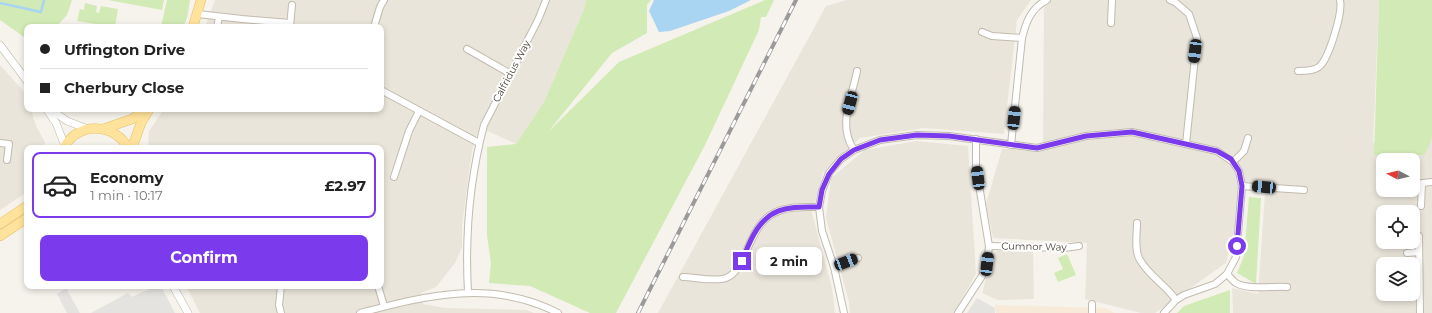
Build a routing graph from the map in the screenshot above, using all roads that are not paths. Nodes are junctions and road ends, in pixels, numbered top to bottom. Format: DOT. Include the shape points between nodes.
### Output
graph roads {
  1 [pos="201,0"];
  2 [pos="384,0"];
  3 [pos="546,0"];
  4 [pos="1112,0"];
  5 [pos="1170,0"];
  6 [pos="1340,0"];
  7 [pos="1043,1"];
  8 [pos="292,5"];
  9 [pos="198,14"];
  10 [pos="219,17"];
  11 [pos="1111,22"];
  12 [pos="195,24"];
  13 [pos="218,24"];
  14 [pos="281,24"];
  15 [pos="290,24"];
  16 [pos="375,24"];
  17 [pos="982,32"];
  18 [pos="1022,38"];
  19 [pos="0,45"];
  20 [pos="466,49"];
  21 [pos="857,71"];
  22 [pos="1298,71"];
  23 [pos="509,73"];
  24 [pos="24,77"];
  25 [pos="384,92"];
  26 [pos="419,111"];
  27 [pos="50,112"];
  28 [pos="52,112"];
  29 [pos="143,112"];
  30 [pos="146,112"];
  31 [pos="88,129"];
  32 [pos="103,129"];
  33 [pos="1248,138"];
  34 [pos="976,139"];
  35 [pos="0,143"];
  36 [pos="479,143"];
  37 [pos="1186,144"];
  38 [pos="63,145"];
  39 [pos="66,145"];
  40 [pos="126,145"];
  41 [pos="133,145"];
  42 [pos="1011,145"];
  43 [pos="854,150"];
  44 [pos="7,160"];
  45 [pos="1233,162"];
  46 [pos="394,177"];
  47 [pos="1432,182"];
  48 [pos="1242,186"];
  49 [pos="1304,190"];
  50 [pos="1421,206"];
  51 [pos="819,207"];
  52 [pos="24,208"];
  53 [pos="24,220"];
  54 [pos="1137,223"];
  55 [pos="0,224"];
  56 [pos="0,236"];
  57 [pos="989,246"];
  58 [pos="1079,246"];
  59 [pos="1407,252"];
  60 [pos="1419,252"];
  61 [pos="858,258"];
  62 [pos="834,267"];
  63 [pos="1227,274"];
  64 [pos="683,276"];
  65 [pos="1287,287"];
  66 [pos="175,289"];
  67 [pos="281,289"];
  68 [pos="379,289"];
  69 [pos="468,292"];
  70 [pos="1176,300"];
  71 [pos="1092,304"];
  72 [pos="384,306"];
  73 [pos="188,313"];
  74 [pos="281,313"];
  75 [pos="360,313"];
  76 [pos="558,313"];
  77 [pos="844,313"];
  78 [pos="958,313"];
  79 [pos="1092,313"];
  80 [pos="1164,313"];
  81 [pos="1420,313"];
  1 -- 9 [label="main road"];
  2 -- 16 [label="street"];
  3 -- 23 [label="street, Calfridus Way"];
  4 -- 11 [label="street"];
  5 -- 37 [label="street" via="1189,14 1196,38"];
  6 -- 22 [label="street" via="1340,12 1333,36 1320,66"];
  7 -- 18 [label="street" via="1026,22"];
  8 -- 15 [label="street"];
  9 -- 10 [label="street"];
  9 -- 12 [label="main road"];
  10 -- 13 [label="street"];
  10 -- 14 [label="street"];
  17 -- 18 [label="street" via="992,36"];
  18 -- 42 [label="street"];
  19 -- 24 [label="street"];
  20 -- 23 [label="street"];
  21 -- 43 [label="street" via="845,128 848,142"];
  23 -- 36 [label="street, Calfridus Way" via="484,125"];
  25 -- 26 [label="street"];
  26 -- 36 [label="street"];
  26 -- 46 [label="street" via="407,137"];
  27 -- 38 [label="street"];
  28 -- 31 [label="street"];
  29 -- 32 [label="main road" via="132,119"];
  30 -- 41 [label="main road"];
  31 -- 32 [label="main road"];
  31 -- 39 [label="main road" via="76,134"];
  32 -- 40 [label="main road" via="114,132"];
  33 -- 45 [label="street" via="1244,151"];
  34 -- 42 [label="street"];
  34 -- 43 [label="street" via="917,135 880,140"];
  34 -- 57 [label="street" via="976,167"];
  35 -- 44 [label="street" via="9,144"];
  36 -- 69 [label="street, Calfridus Way" via="468,233"];
  37 -- 42 [label="street" via="1132,132 1086,136 1037,148"];
  37 -- 45 [label="street" via="1217,151"];
  43 -- 51 [label="street" via="841,159 829,174 822,190"];
  45 -- 48 [label="street" via="1239,171"];
  47 -- 50 [label="street" via="1422,183"];
  48 -- 49 [label="street"];
  48 -- 63 [label="street" via="1236,257"];
  51 -- 62 [label="street" via="822,231"];
  51 -- 64 [label="street" via="785,209 771,215 753,233 742,261 726,278"];
  52 -- 55 [label="main road"];
  53 -- 56 [label="main road"];
  54 -- 70 [label="street" via="1139,260"];
  57 -- 58 [label="street, Cumnor Way"];
  57 -- 78 [label="street" via="987,264 982,276"];
  59 -- 60 [label="street"];
  60 -- 81 [label="street"];
  61 -- 62 [label="street"];
  62 -- 77 [label="street"];
  63 -- 65 [label="street" via="1237,284 1250,287"];
  63 -- 70 [label="street" via="1214,284"];
  66 -- 73 [label="street"];
  67 -- 74 [label="street"];
  68 -- 72 [label="street"];
  69 -- 72 [label="street" via="439,294"];
  69 -- 76 [label="street" via="521,298"];
  70 -- 80 [label="street"];
  71 -- 79 [label="street"];
  72 -- 75 [label="street"];
}
